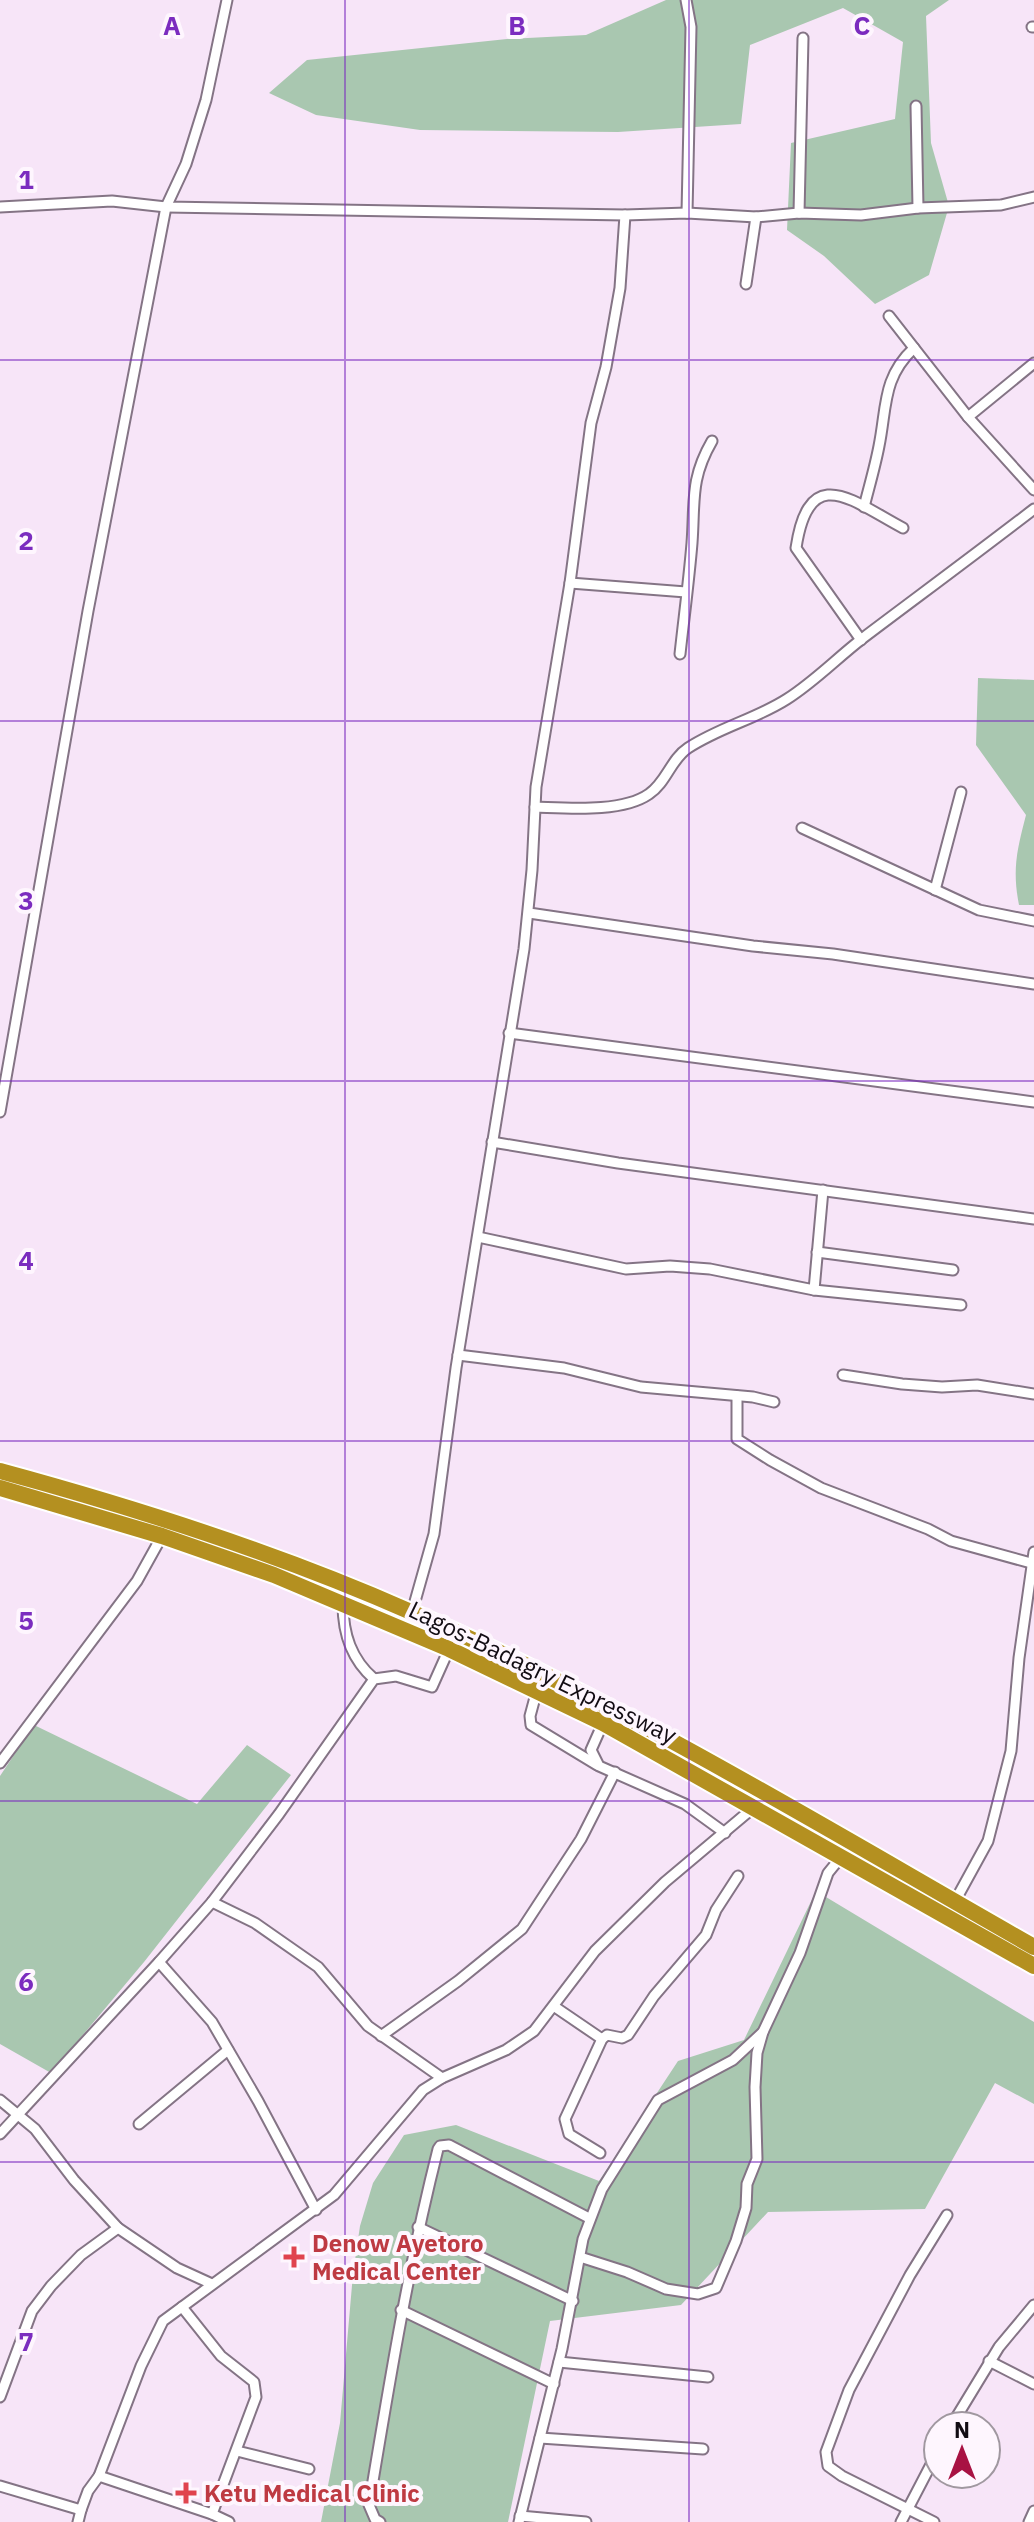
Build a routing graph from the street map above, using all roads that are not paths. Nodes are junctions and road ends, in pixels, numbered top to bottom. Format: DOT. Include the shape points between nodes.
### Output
graph roads {
  1 [pos="227,0"];
  2 [pos="686,0"];
  3 [pos="803,38"];
  4 [pos="916,106"];
  5 [pos="1034,197"];
  6 [pos="0,207"];
  7 [pos="166,207"];
  8 [pos="918,208"];
  9 [pos="687,213"];
  10 [pos="799,213"];
  11 [pos="625,215"];
  12 [pos="756,217"];
  13 [pos="746,284"];
  14 [pos="889,316"];
  15 [pos="914,348"];
  16 [pos="1034,363"];
  17 [pos="968,417"];
  18 [pos="712,441"];
  19 [pos="1034,490"];
  20 [pos="864,507"];
  21 [pos="1034,509"];
  22 [pos="903,528"];
  23 [pos="570,583"];
  24 [pos="686,592"];
  25 [pos="861,640"];
  26 [pos="680,654"];
  27 [pos="961,792"];
  28 [pos="535,807"];
  29 [pos="802,828"];
  30 [pos="935,890"];
  31 [pos="529,913"];
  32 [pos="1034,921"];
  33 [pos="1034,984"];
  34 [pos="509,1033"];
  35 [pos="1034,1102"];
  36 [pos="0,1112"];
  37 [pos="492,1142"];
  38 [pos="823,1190"];
  39 [pos="1034,1219"];
  40 [pos="478,1237"];
  41 [pos="817,1252"];
  42 [pos="953,1270"];
  43 [pos="814,1290"];
  44 [pos="961,1305"];
  45 [pos="458,1355"];
  46 [pos="843,1375"];
  47 [pos="1034,1394"];
  48 [pos="737,1396"];
  49 [pos="774,1402"];
  50 [pos="0,1471"];
  51 [pos="0,1488"];
  52 [pos="162,1536"];
  53 [pos="1034,1552"];
  54 [pos="1031,1563"];
  55 [pos="343,1604"];
  56 [pos="412,1612"];
  57 [pos="449,1649"];
  58 [pos="374,1679"];
  59 [pos="537,1690"];
  60 [pos="603,1723"];
  61 [pos="0,1763"];
  62 [pos="599,1766"];
  63 [pos="615,1772"];
  64 [pos="753,1808"];
  65 [pos="725,1833"];
  66 [pos="841,1857"];
  67 [pos="738,1876"];
  68 [pos="212,1902"];
  69 [pos="950,1909"];
  70 [pos="1034,1947"];
  71 [pos="159,1962"];
  72 [pos="1034,1966"];
  73 [pos="555,2007"];
  74 [pos="763,2032"];
  75 [pos="381,2036"];
  76 [pos="602,2039"];
  77 [pos="228,2050"];
  78 [pos="442,2078"];
  79 [pos="0,2100"];
  80 [pos="18,2114"];
  81 [pos="139,2124"];
  82 [pos="0,2134"];
  83 [pos="600,2153"];
  84 [pos="316,2210"];
  85 [pos="947,2215"];
  86 [pos="589,2218"];
  87 [pos="418,2227"];
  88 [pos="118,2228"];
  89 [pos="580,2257"];
  90 [pos="212,2284"];
  91 [pos="573,2301"];
  92 [pos="1034,2305"];
  93 [pos="182,2307"];
  94 [pos="401,2310"];
  95 [pos="989,2361"];
  96 [pos="0,2362"];
  97 [pos="559,2362"];
  98 [pos="13,2367"];
  99 [pos="708,2377"];
  100 [pos="554,2384"];
  101 [pos="1034,2384"];
  102 [pos="0,2397"];
  103 [pos="960,2410"];
  104 [pos="540,2438"];
  105 [pos="703,2449"];
  106 [pos="237,2451"];
  107 [pos="309,2469"];
  108 [pos="99,2476"];
  109 [pos="922,2482"];
  110 [pos="0,2486"];
  111 [pos="908,2509"];
  112 [pos="81,2510"];
  113 [pos="1034,2511"];
  114 [pos="212,2514"];
  115 [pos="520,2519"];
  116 [pos="78,2522"];
  117 [pos="229,2522"];
  118 [pos="380,2522"];
  119 [pos="586,2522"];
  120 [pos="901,2522"];
  121 [pos="934,2522"];
  122 [pos="1029,2522"];
  1 -- 7 [label="street" via="206,100"];
  2 -- 9 [label="street" via="691,27"];
  3 -- 10 [label="street"];
  4 -- 8 [label="street"];
  5 -- 8 [label="street" via="1001,205"];
  6 -- 7 [label="street" via="112,201"];
  7 -- 11 [label="street"];
  7 -- 36 [label="street"];
  8 -- 10 [label="street" via="861,215"];
  9 -- 11 [label="street"];
  9 -- 12 [label="street"];
  10 -- 12 [label="street"];
  11 -- 23 [label="street" via="620,288 591,423"];
  12 -- 13 [label="street"];
  14 -- 15 [label="street"];
  15 -- 17 [label="street"];
  15 -- 20 [label="street" via="900,362 885,399"];
  16 -- 17 [label="street"];
  17 -- 19 [label="street"];
  18 -- 24 [label="street" via="695,482"];
  20 -- 22 [label="street"];
  20 -- 25 [label="street" via="841,495 818,497 799,530 796,548"];
  21 -- 25 [label="street"];
  23 -- 24 [label="street"];
  23 -- 28 [label="street"];
  24 -- 26 [label="street"];
  25 -- 28 [label="street" via="781,703 719,729 678,755 650,794 626,804"];
  27 -- 30 [label="street"];
  28 -- 31 [label="street"];
  29 -- 30 [label="street"];
  30 -- 32 [label="street" via="979,910"];
  31 -- 33 [label="street"];
  31 -- 34 [label="street"];
  34 -- 35 [label="street"];
  34 -- 37 [label="street"];
  37 -- 38 [label="street"];
  37 -- 40 [label="street"];
  38 -- 39 [label="street"];
  38 -- 41 [label="street"];
  40 -- 43 [label="street" via="626,1269 685,1266"];
  40 -- 45 [label="street"];
  41 -- 42 [label="street"];
  41 -- 43 [label="street"];
  43 -- 44 [label="street"];
  45 -- 48 [label="street" via="564,1368 641,1387"];
  45 -- 56 [label="street" via="434,1534"];
  46 -- 47 [label="street"];
  48 -- 49 [label="street"];
  48 -- 54 [label="street" via="737,1439 770,1460 821,1488 951,1541"];
  50 -- 56 [label="highway, Lagos-Badagry Expressway" via="254,1548"];
  51 -- 52 [label="highway, Lagos-Badagry Expressway"];
  52 -- 55 [label="highway, Lagos-Badagry Expressway"];
  52 -- 61 [label="street" via="137,1581"];
  53 -- 54 [label="street"];
  54 -- 69 [label="street" via="1011,1751 988,1841"];
  55 -- 57 [label="highway, Lagos-Badagry Expressway"];
  55 -- 58 [label="street" via="350,1648"];
  56 -- 69 [label="highway, Lagos-Badagry Expressway" via="656,1733"];
  57 -- 58 [label="street" via="432,1687 396,1676"];
  57 -- 59 [label="highway, Lagos-Badagry Expressway"];
  58 -- 68 [label="street"];
  59 -- 60 [label="highway, Lagos-Badagry Expressway"];
  59 -- 62 [label="street" via="531,1725"];
  60 -- 62 [label="street" via="591,1750"];
  60 -- 64 [label="highway, Lagos-Badagry Expressway"];
  62 -- 63 [label="street"];
  63 -- 65 [label="street" via="685,1804"];
  63 -- 75 [label="street" via="581,1839 522,1929"];
  64 -- 65 [label="street"];
  64 -- 66 [label="highway, Lagos-Badagry Expressway"];
  65 -- 73 [label="street" via="665,1882 595,1951"];
  66 -- 69 [label="highway, Lagos-Badagry Expressway"];
  66 -- 74 [label="street" via="828,1873 806,1940"];
  67 -- 76 [label="street" via="706,1935 628,2035"];
  68 -- 71 [label="street"];
  68 -- 75 [label="street" via="255,1923 318,1967"];
  69 -- 70 [label="highway, Lagos-Badagry Expressway"];
  69 -- 72 [label="highway, Lagos-Badagry Expressway"];
  71 -- 77 [label="street" via="212,2022"];
  71 -- 80 [label="street"];
  73 -- 76 [label="street"];
  73 -- 78 [label="street" via="534,2031 506,2050"];
  74 -- 86 [label="street" via="733,2060 658,2100"];
  74 -- 89 [label="street" via="755,2087 757,2159 736,2241 716,2288 698,2294 666,2289"];
  75 -- 78 [label="street"];
  76 -- 83 [label="street" via="565,2119 569,2134"];
  77 -- 81 [label="street"];
  77 -- 84 [label="street"];
  78 -- 84 [label="street" via="423,2090"];
  79 -- 80 [label="street"];
  80 -- 82 [label="street"];
  80 -- 88 [label="street"];
  84 -- 90 [label="street"];
  85 -- 111 [label="street" via="849,2390 826,2452 828,2466 842,2476"];
  86 -- 87 [label="street" via="444,2145 438,2149"];
  86 -- 89 [label="street"];
  87 -- 91 [label="street"];
  87 -- 94 [label="street"];
  88 -- 90 [label="street" via="177,2268"];
  88 -- 98 [label="street" via="81,2255 41,2298"];
  89 -- 91 [label="street"];
  90 -- 93 [label="street"];
  91 -- 97 [label="street"];
  92 -- 95 [label="street"];
  93 -- 106 [label="street" via="221,2356 257,2389"];
  93 -- 108 [label="street" via="163,2321"];
  94 -- 100 [label="street"];
  94 -- 118 [label="street" via="369,2505"];
  95 -- 101 [label="street"];
  95 -- 103 [label="street"];
  96 -- 98 [label="street"];
  97 -- 99 [label="street"];
  97 -- 100 [label="street"];
  98 -- 102 [label="street"];
  100 -- 104 [label="street"];
  104 -- 105 [label="street"];
  104 -- 115 [label="street"];
  106 -- 107 [label="street"];
  106 -- 114 [label="street"];
  108 -- 112 [label="street"];
  108 -- 114 [label="street"];
  109 -- 111 [label="street"];
  110 -- 112 [label="street"];
  111 -- 120 [label="street"];
  111 -- 121 [label="street"];
  112 -- 116 [label="street"];
  113 -- 122 [label="street"];
  114 -- 117 [label="street"];
  115 -- 119 [label="street"];
}
